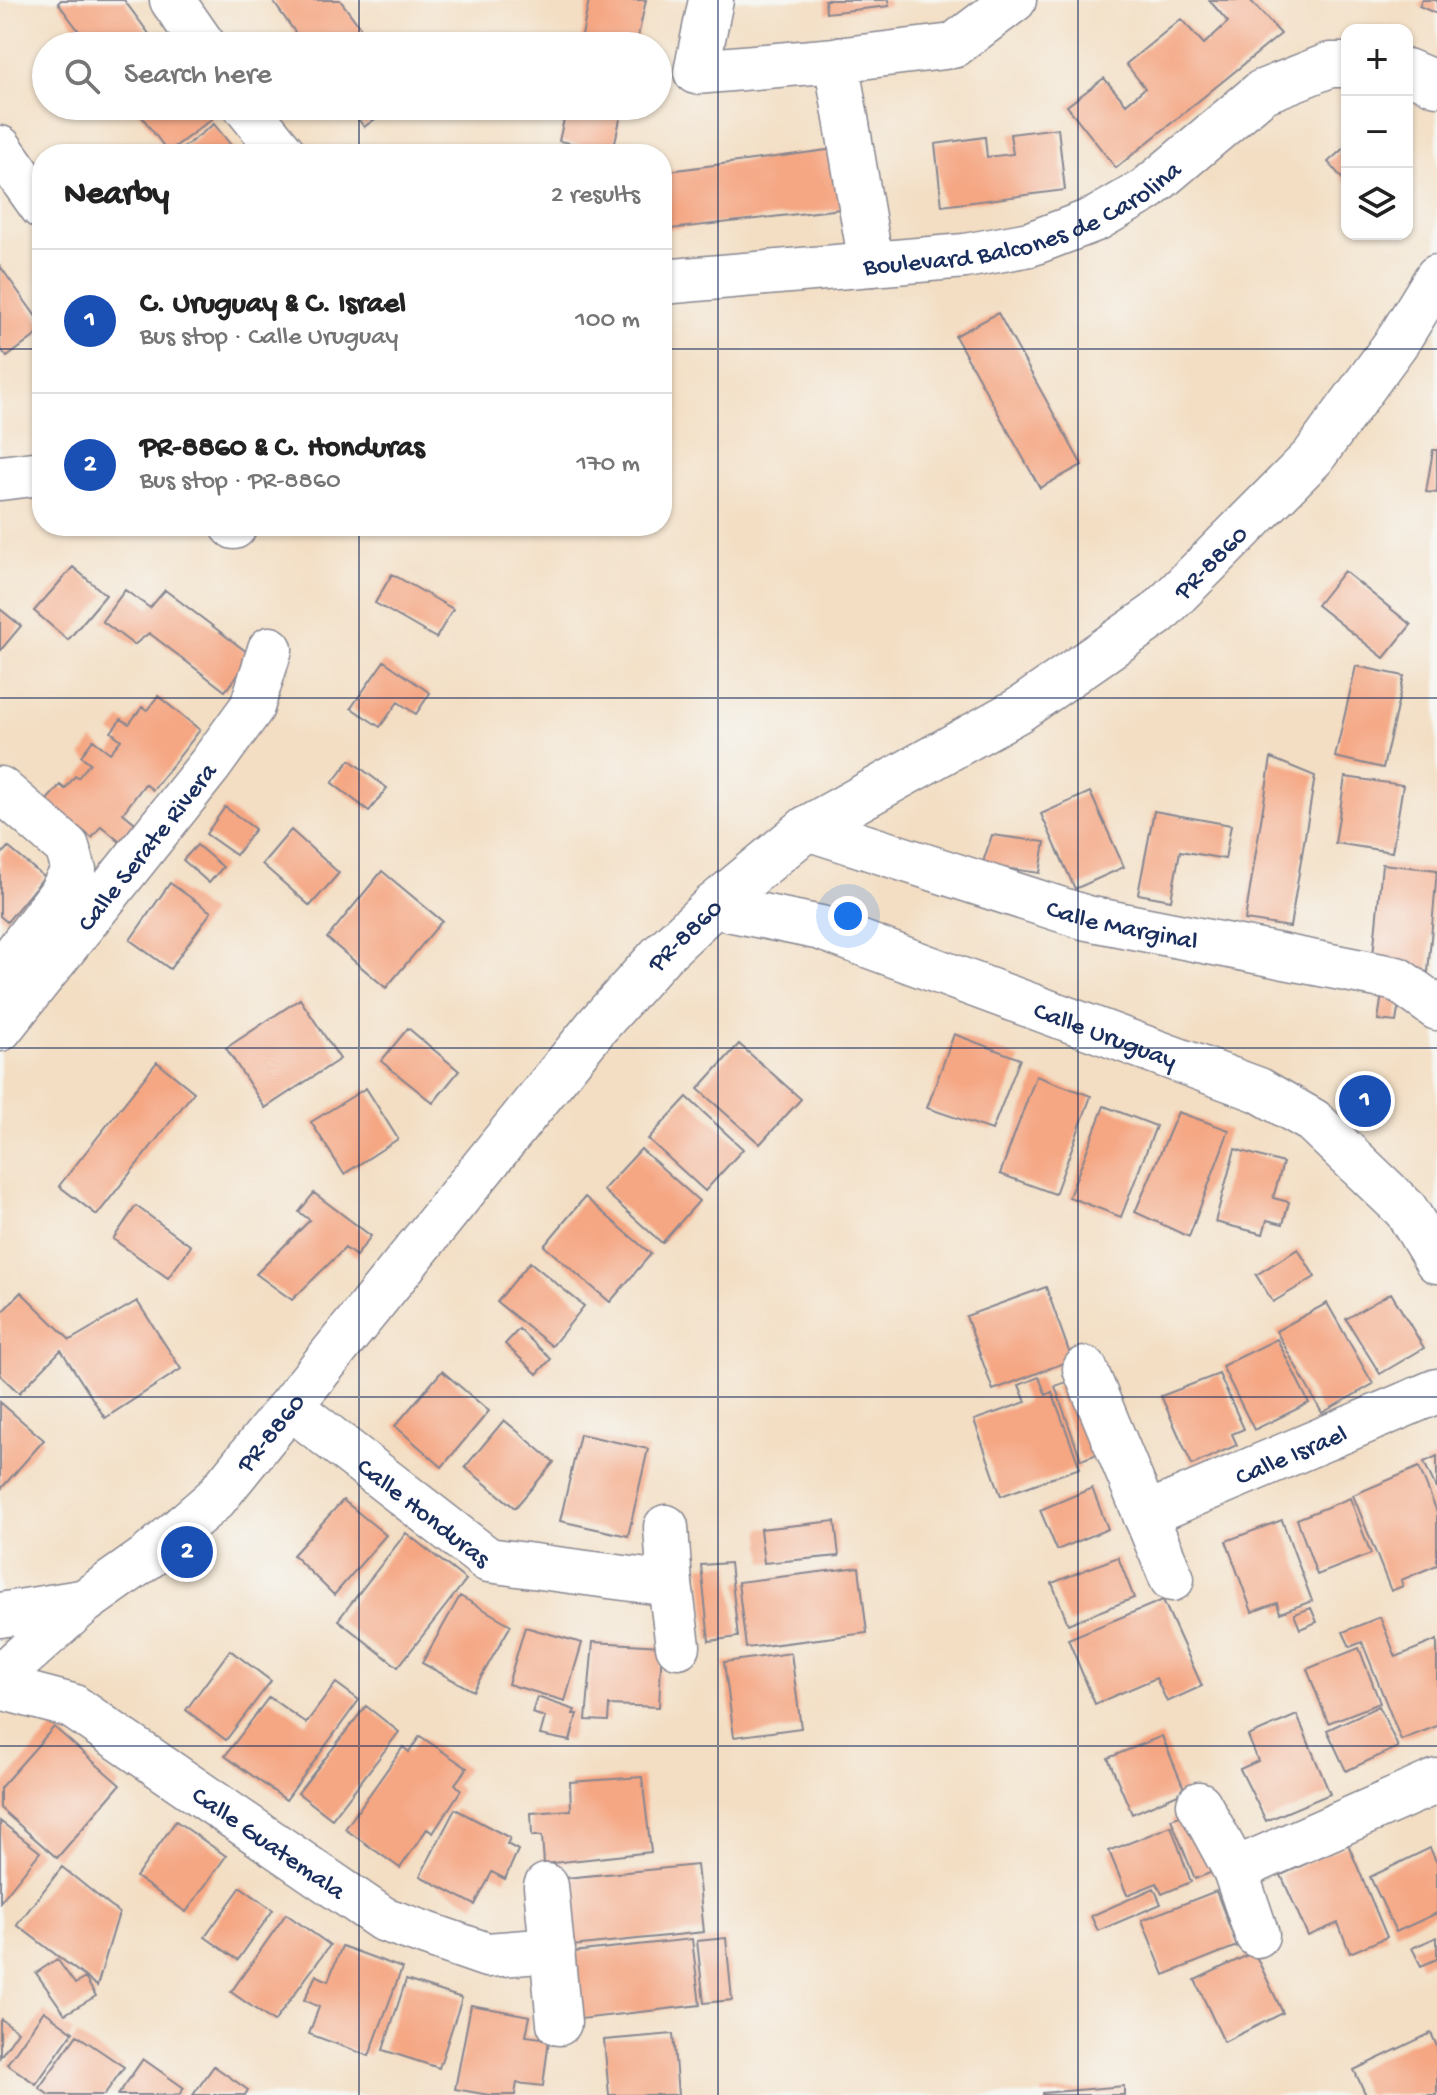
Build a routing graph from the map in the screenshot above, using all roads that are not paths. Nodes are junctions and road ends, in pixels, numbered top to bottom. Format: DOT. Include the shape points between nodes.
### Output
graph roads {
  1 [pos="172,0"];
  2 [pos="711,0"];
  3 [pos="1014,0"];
  4 [pos="194,32"];
  5 [pos="836,60"];
  6 [pos="1341,65"];
  7 [pos="1413,74"];
  8 [pos="1437,84"];
  9 [pos="256,120"];
  10 [pos="276,144"];
  11 [pos="0,148"];
  12 [pos="32,193"];
  13 [pos="871,264"];
  14 [pos="1437,277"];
  15 [pos="672,281"];
  16 [pos="32,474"];
  17 [pos="0,478"];
  18 [pos="270,649"];
  19 [pos="0,789"];
  20 [pos="807,828"];
  21 [pos="713,906"];
  22 [pos="0,974"];
  23 [pos="1437,1008"];
  24 [pos="0,1029"];
  25 [pos="1437,1261"];
  26 [pos="1085,1369"];
  27 [pos="1437,1391"];
  28 [pos="292,1408"];
  29 [pos="1145,1515"];
  30 [pos="666,1527"];
  31 [pos="1172,1579"];
  32 [pos="670,1584"];
  33 [pos="84,1602"];
  34 [pos="0,1615"];
  35 [pos="678,1646"];
  36 [pos="0,1677"];
  37 [pos="0,1687"];
  38 [pos="1437,1781"];
  39 [pos="1199,1804"];
  40 [pos="1235,1870"];
  41 [pos="546,1886"];
  42 [pos="1257,1935"];
  43 [pos="553,1950"];
  44 [pos="559,2023"];
  1 -- 4 [label="street"];
  2 -- 5 [label="street" via="696,72"];
  3 -- 5 [label="street" via="953,46"];
  5 -- 13 [label="street"];
  6 -- 13 [label="street, Boulevard Balcones de Carolina" via="1262,92 1146,190 1096,219 1030,244"];
  7 -- 8 [label="street"];
  9 -- 10 [label="street"];
  11 -- 12 [label="street"];
  13 -- 15 [label="street, Boulevard Balcones de Carolina"];
  14 -- 20 [label="street, PR-8860 / PR-8860" via="1313,457 1157,614 1019,710"];
  16 -- 17 [label="street"];
  18 -- 24 [label="street, Calle Serate Rivera" via="252,707"];
  19 -- 22 [label="street" via="67,847 74,870"];
  20 -- 21 [label="street, PR-8860 / PR-8860"];
  20 -- 23 [label="street, Calle Marginal" via="1087,918 1397,979"];
  21 -- 25 [label="street, Calle Uruguay" via="821,928 1259,1090 1313,1121 1360,1165 1406,1210"];
  21 -- 28 [label="street, PR-8860 / PR-8860" via="597,1026"];
  26 -- 29 [label="street"];
  27 -- 29 [label="street, Calle Israel"];
  28 -- 32 [label="street, Calle Honduras" via="488,1560"];
  28 -- 33 [label="street, PR-8860 / PR-8860" via="215,1499 149,1556"];
  29 -- 31 [label="street"];
  30 -- 32 [label="street"];
  32 -- 35 [label="street"];
  33 -- 34 [label="street"];
  33 -- 36 [label="street, PR-8860 / PR-8860"];
  37 -- 43 [label="street, Calle Guatemala" via="72,1706 383,1919 487,1955"];
  38 -- 40 [label="street"];
  39 -- 40 [label="street"];
  40 -- 42 [label="street"];
  41 -- 43 [label="street"];
  43 -- 44 [label="street"];
}
